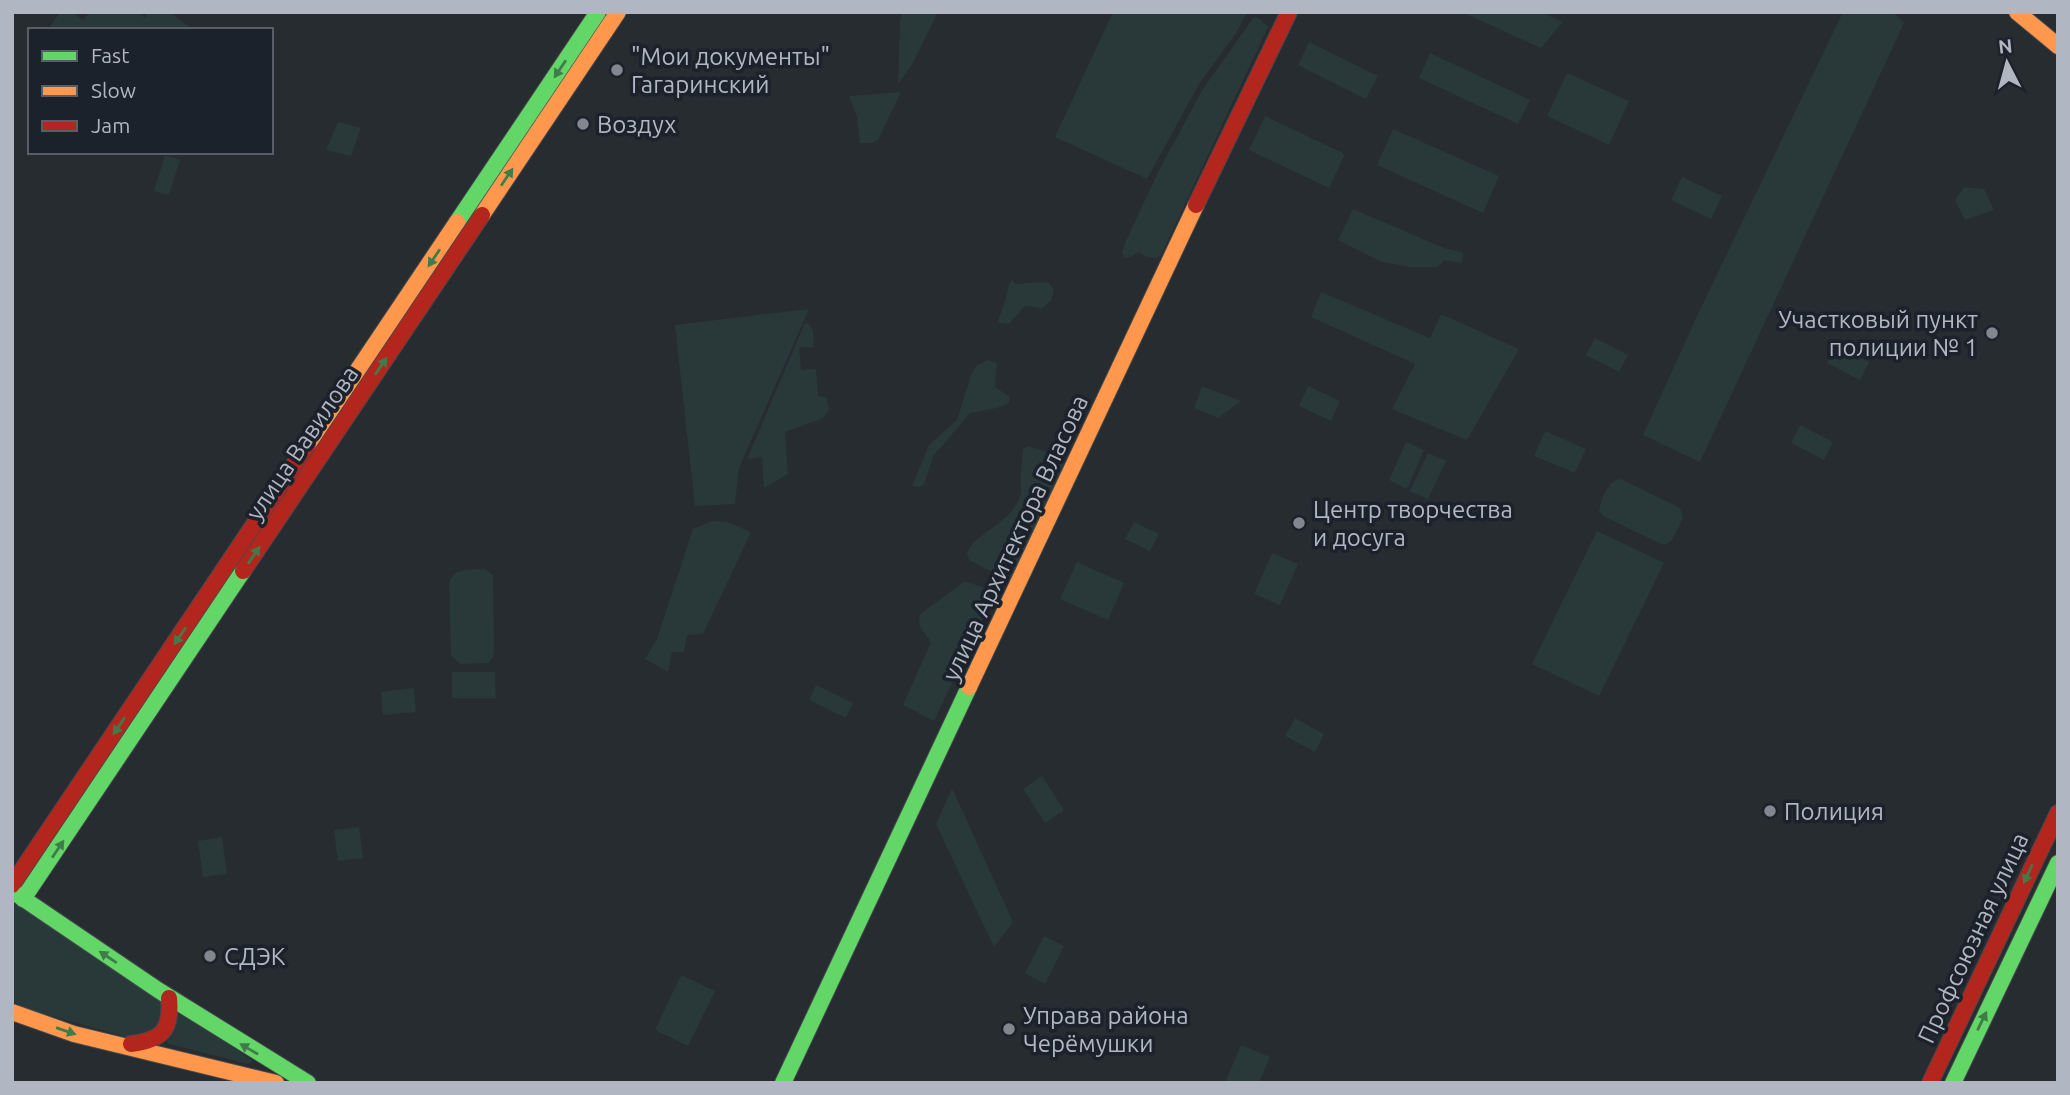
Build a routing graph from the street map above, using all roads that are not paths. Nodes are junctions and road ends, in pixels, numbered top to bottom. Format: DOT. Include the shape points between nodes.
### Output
graph roads {
  1 [pos="598,12"];
  2 [pos="618,12"];
  3 [pos="1289,12"];
  4 [pos="2017,12"];
  5 [pos="2058,46"];
  6 [pos="2058,813"];
  7 [pos="2058,863"];
  8 [pos="12,885"];
  9 [pos="18,895"];
  10 [pos="169,998"];
  11 [pos="12,1012"];
  12 [pos="122,1045"];
  13 [pos="276,1083"];
  14 [pos="308,1083"];
  15 [pos="783,1083"];
  16 [pos="1930,1083"];
  17 [pos="1953,1083"];
  1 -- 8 [label="street, улица Вавилова, one-way"];
  9 -- 2 [label="street, улица Вавилова, one-way"];
  3 -- 15 [label="street, улица Архитектора Власова"];
  4 -- 5 [label="street"];
  6 -- 16 [label="street, Профсоюзная улица, one-way"];
  17 -- 7 [label="street, Профсоюзная улица, one-way"];
  10 -- 9 [label="street, one-way"];
  10 -- 12 [label="street" via="170,1020 165,1031 155,1040"];
  14 -- 10 [label="street, one-way"];
  11 -- 12 [label="street, one-way"];
  12 -- 13 [label="street"];
}
